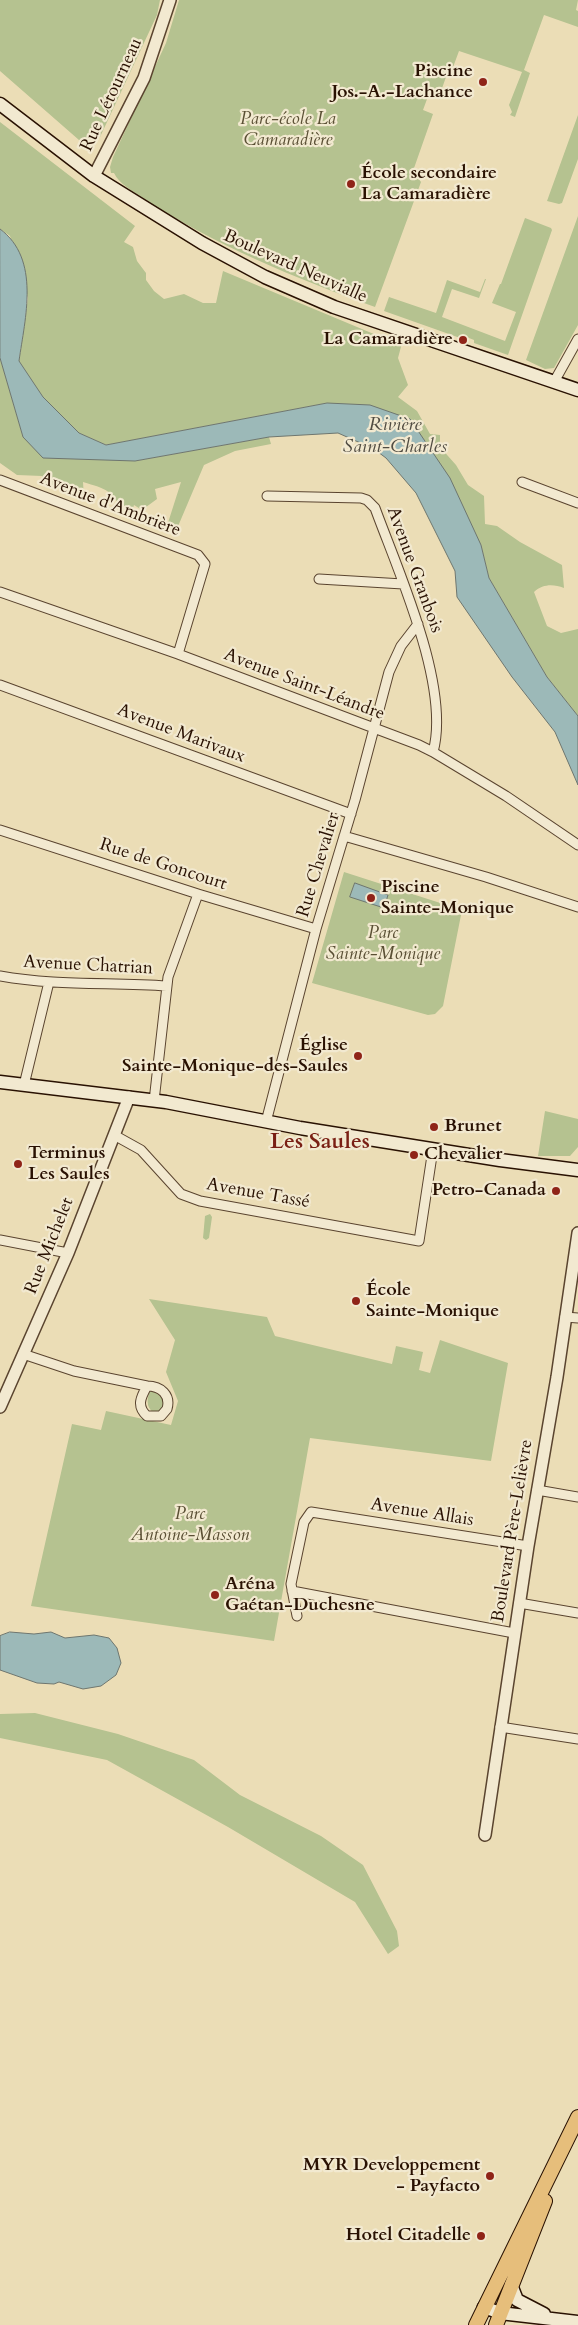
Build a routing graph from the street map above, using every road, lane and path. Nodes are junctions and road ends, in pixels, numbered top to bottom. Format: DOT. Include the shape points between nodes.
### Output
graph roads {
  1 [pos="170,0"];
  2 [pos="0,104"];
  3 [pos="94,176"];
  4 [pos="578,339"];
  5 [pos="554,382"];
  6 [pos="578,390"];
  7 [pos="0,480"];
  8 [pos="522,482"];
  9 [pos="267,496"];
  10 [pos="578,503"];
  11 [pos="319,579"];
  12 [pos="403,584"];
  13 [pos="0,592"];
  14 [pos="418,624"];
  15 [pos="178,654"];
  16 [pos="0,685"];
  17 [pos="373,728"];
  18 [pos="433,752"];
  19 [pos="351,814"];
  20 [pos="0,830"];
  21 [pos="344,836"];
  22 [pos="578,845"];
  23 [pos="198,894"];
  24 [pos="578,907"];
  25 [pos="316,929"];
  26 [pos="0,976"];
  27 [pos="49,982"];
  28 [pos="166,986"];
  29 [pos="0,1082"];
  30 [pos="24,1085"];
  31 [pos="129,1097"];
  32 [pos="154,1101"];
  33 [pos="266,1122"];
  34 [pos="114,1135"];
  35 [pos="433,1149"];
  36 [pos="578,1170"];
  37 [pos="578,1233"];
  38 [pos="0,1240"];
  39 [pos="68,1253"];
  40 [pos="565,1317"];
  41 [pos="578,1318"];
  42 [pos="24,1354"];
  43 [pos="147,1386"];
  44 [pos="0,1407"];
  45 [pos="537,1490"];
  46 [pos="578,1497"];
  47 [pos="528,1546"];
  48 [pos="292,1592"];
  49 [pos="519,1604"];
  50 [pos="578,1613"];
  51 [pos="297,1616"];
  52 [pos="514,1633"];
  53 [pos="500,1727"];
  54 [pos="578,1739"];
  55 [pos="485,1835"];
  56 [pos="578,2117"];
  57 [pos="561,2153"];
  58 [pos="512,2285"];
  59 [pos="480,2317"];
  60 [pos="553,2318"];
  61 [pos="497,2322"];
  62 [pos="578,2322"];
  1 -- 3 [label="street, Rue Létourneau" via="144,78"];
  2 -- 3 [label="main road, Boulevard Neuvialle"];
  3 -- 5 [label="main road, Boulevard Neuvialle" via="202,244 265,277 334,306"];
  4 -- 5 [label="street"];
  5 -- 6 [label="main road, Boulevard Neuvialle"];
  7 -- 15 [label="street, Avenue d'Ambrière" via="198,555 205,564"];
  8 -- 10 [label="street"];
  9 -- 12 [label="street, Avenue Granbois" via="367,500 375,508"];
  11 -- 12 [label="street"];
  12 -- 14 [label="street, Avenue Granbois"];
  13 -- 15 [label="street, Avenue Saint-Léandre"];
  14 -- 17 [label="street, Rue Chevalier" via="394,658"];
  14 -- 18 [label="street, Avenue Granbois" via="437,714 438,736"];
  15 -- 17 [label="street, Avenue Saint-Léandre"];
  16 -- 19 [label="street, Avenue Marivaux"];
  17 -- 18 [label="street, Avenue Saint-Léandre"];
  17 -- 19 [label="street, Rue Chevalier"];
  18 -- 22 [label="street, Avenue Saint-Léandre"];
  19 -- 21 [label="street, Rue Chevalier"];
  20 -- 23 [label="street, Rue de Goncourt"];
  21 -- 24 [label="street"];
  21 -- 25 [label="street, Rue Chevalier"];
  23 -- 25 [label="street, Rue de Goncourt"];
  23 -- 28 [label="street, Avenue Chatrian"];
  25 -- 33 [label="street, Rue Chevalier"];
  26 -- 27 [label="street, Avenue Chatrian"];
  27 -- 28 [label="street, Avenue Chatrian"];
  27 -- 30 [label="street"];
  28 -- 32 [label="street"];
  29 -- 30 [label="main road"];
  30 -- 31 [label="main road"];
  31 -- 32 [label="main road"];
  31 -- 34 [label="street, Rue Michelet"];
  32 -- 33 [label="main road"];
  33 -- 35 [label="main road"];
  34 -- 35 [label="street, Avenue Tassé" via="141,1150 181,1194 419,1241"];
  34 -- 39 [label="street, Rue Michelet"];
  35 -- 36 [label="main road"];
  37 -- 40 [label="street, Boulevard Père-Lelièvre"];
  38 -- 39 [label="street"];
  39 -- 42 [label="street, Rue Michelet"];
  40 -- 41 [label="street"];
  40 -- 45 [label="street, Boulevard Père-Lelièvre"];
  42 -- 43 [label="street" via="74,1371"];
  42 -- 44 [label="street, Rue Michelet"];
  45 -- 46 [label="street"];
  45 -- 47 [label="street, Boulevard Père-Lelièvre"];
  47 -- 48 [label="street, Avenue Allais" via="311,1512 304,1522 292,1576"];
  47 -- 49 [label="street, Boulevard Père-Lelièvre"];
  48 -- 51 [label="street"];
  48 -- 52 [label="street"];
  49 -- 50 [label="street"];
  49 -- 52 [label="street, Boulevard Père-Lelièvre"];
  52 -- 53 [label="street, Boulevard Père-Lelièvre"];
  53 -- 54 [label="street"];
  53 -- 55 [label="street, Boulevard Père-Lelièvre"];
  56 -- 57 [label="main road"];
  57 -- 58 [label="main road"];
  57 -- 59 [label="main road"];
  58 -- 60 [label="main road" via="517,2300"];
  58 -- 61 [label="main road"];
  59 -- 61 [label="main road"];
  60 -- 61 [label="main road"];
  60 -- 62 [label="main road"];
}
